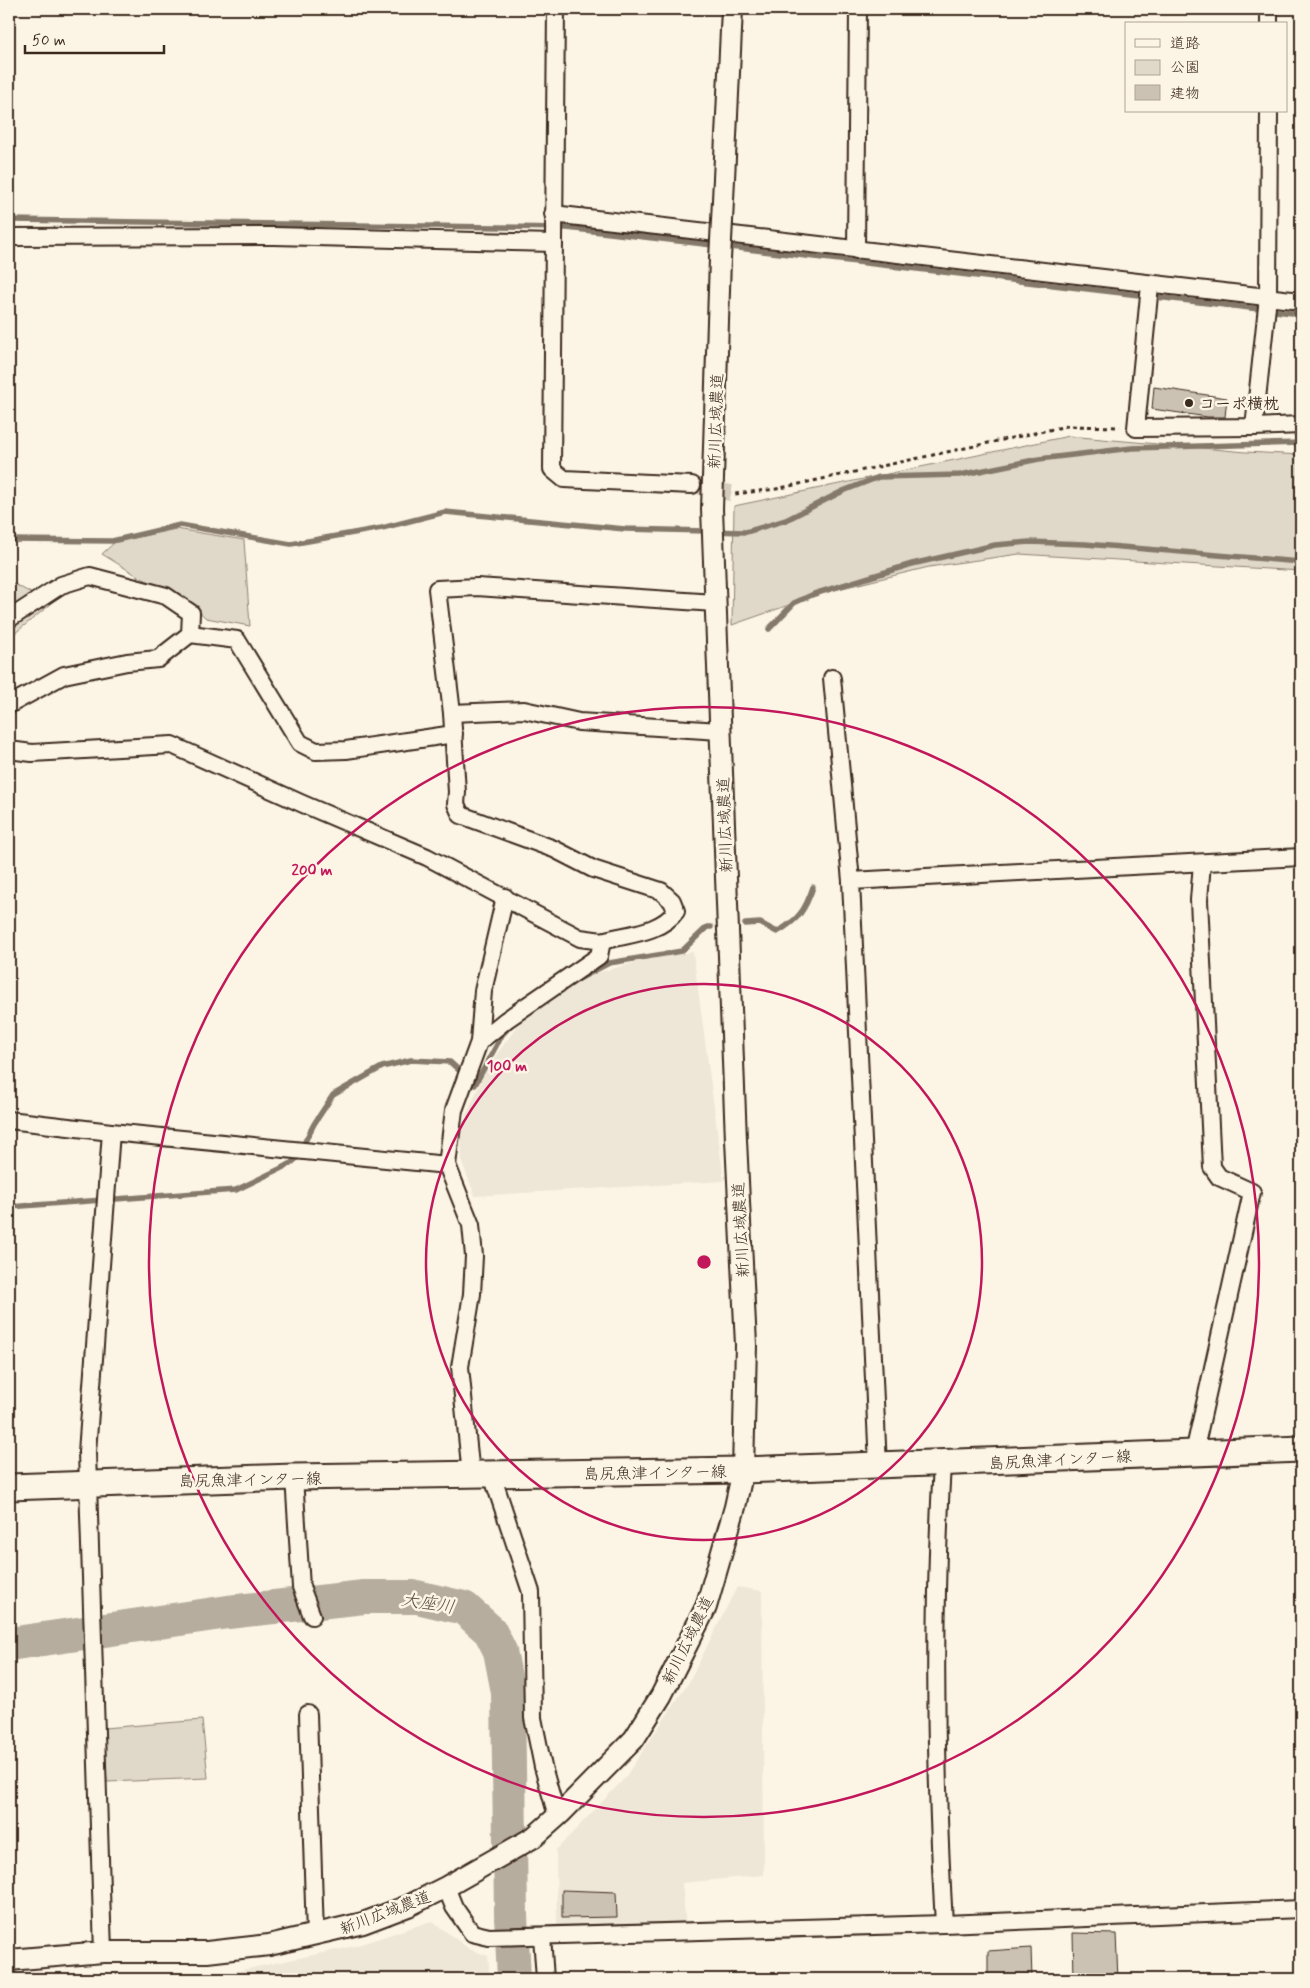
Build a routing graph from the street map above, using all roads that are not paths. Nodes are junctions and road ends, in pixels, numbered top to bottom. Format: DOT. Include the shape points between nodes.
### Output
graph roads {
  1 [pos="556,9"];
  2 [pos="732,9"];
  3 [pos="858,9"];
  4 [pos="1269,9"];
  5 [pos="1269,22"];
  6 [pos="1269,112"];
  7 [pos="553,214"];
  8 [pos="9,237"];
  9 [pos="554,243"];
  10 [pos="856,250"];
  11 [pos="1150,291"];
  12 [pos="1301,301"];
  13 [pos="1268,304"];
  14 [pos="1301,425"];
  15 [pos="1254,426"];
  16 [pos="692,485"];
  17 [pos="715,603"];
  18 [pos="9,619"];
  19 [pos="190,634"];
  20 [pos="832,678"];
  21 [pos="9,705"];
  22 [pos="452,713"];
  23 [pos="720,732"];
  24 [pos="454,734"];
  25 [pos="9,750"];
  26 [pos="1301,857"];
  27 [pos="1202,862"];
  28 [pos="851,881"];
  29 [pos="505,897"];
  30 [pos="602,941"];
  31 [pos="479,1042"];
  32 [pos="9,1120"];
  33 [pos="111,1132"];
  34 [pos="446,1164"];
  35 [pos="1301,1449"];
  36 [pos="1194,1453"];
  37 [pos="942,1464"];
  38 [pos="878,1466"];
  39 [pos="743,1470"];
  40 [pos="481,1475"];
  41 [pos="294,1477"];
  42 [pos="88,1483"];
  43 [pos="9,1487"];
  44 [pos="312,1616"];
  45 [pos="308,1714"];
  46 [pos="557,1816"];
  47 [pos="446,1888"];
  48 [pos="1301,1909"];
  49 [pos="944,1924"];
  50 [pos="315,1936"];
  51 [pos="539,1936"];
  52 [pos="103,1952"];
  53 [pos="9,1960"];
  54 [pos="545,1979"];
  1 -- 7 [label="street"];
  2 -- 17 [label="street, 新川広域農道, bridge" via="712,519"];
  3 -- 10 [label="street"];
  4 -- 5 [label="street"];
  6 -- 13 [label="street"];
  7 -- 9 [label="street"];
  7 -- 10 [label="street"];
  8 -- 9 [label="street" via="274,236"];
  9 -- 16 [label="street" via="552,469 564,479"];
  10 -- 11 [label="street" via="922,256"];
  11 -- 13 [label="street"];
  11 -- 15 [label="street" via="1136,428"];
  12 -- 13 [label="street"];
  13 -- 15 [label="street"];
  14 -- 15 [label="street"];
  17 -- 22 [label="street" via="477,587 437,589"];
  17 -- 23 [label="street, 新川広域農道"];
  18 -- 19 [label="street" via="61,585 90,576 166,596 191,613"];
  19 -- 21 [label="street" via="158,658 64,675"];
  19 -- 24 [label="street" via="237,640 300,743 316,751 346,750"];
  20 -- 28 [label="street"];
  22 -- 23 [label="street" via="524,710 579,722"];
  22 -- 24 [label="street"];
  23 -- 39 [label="street, 新川広域農道" via="746,1345"];
  24 -- 30 [label="street" via="456,804 460,815 554,849 593,869 661,891 672,900 676,911 670,920"];
  25 -- 29 [label="street" via="32,753 172,745 427,857"];
  26 -- 27 [label="street"];
  27 -- 28 [label="street"];
  27 -- 36 [label="street" via="1199,900 1212,1167 1219,1177 1252,1192"];
  28 -- 38 [label="street"];
  29 -- 30 [label="street" via="580,938"];
  29 -- 31 [label="street" via="483,991"];
  30 -- 31 [label="street" via="599,956"];
  31 -- 34 [label="street" via="454,1110"];
  32 -- 33 [label="street"];
  33 -- 34 [label="street"];
  33 -- 42 [label="street" via="88,1443"];
  34 -- 40 [label="street" via="471,1225 474,1256 472,1294 460,1367"];
  35 -- 36 [label="main road, 島尻魚津インター線"];
  36 -- 37 [label="main road, 島尻魚津インター線"];
  37 -- 38 [label="main road, 島尻魚津インター線"];
  37 -- 49 [label="street" via="936,1633 939,1836"];
  38 -- 39 [label="main road, 島尻魚津インター線"];
  39 -- 40 [label="main road, 島尻魚津インター線"];
  39 -- 46 [label="street, 新川広域農道" via="706,1607 661,1696 634,1739"];
  40 -- 41 [label="main road, 島尻魚津インター線"];
  40 -- 46 [label="street" via="531,1592 533,1718"];
  41 -- 42 [label="main road, 島尻魚津インター線"];
  41 -- 44 [label="street" via="301,1587"];
  42 -- 43 [label="main road, 島尻魚津インター線"];
  42 -- 52 [label="street"];
  45 -- 50 [label="street"];
  46 -- 47 [label="street, 新川広域農道" via="534,1837"];
  47 -- 50 [label="street, 新川広域農道" via="363,1924"];
  47 -- 51 [label="street" via="454,1907 472,1933 489,1937"];
  48 -- 49 [label="street"];
  49 -- 51 [label="street"];
  50 -- 52 [label="street, 新川広域農道" via="207,1952"];
  51 -- 54 [label="street"];
  52 -- 53 [label="street, 新川広域農道"];
}
